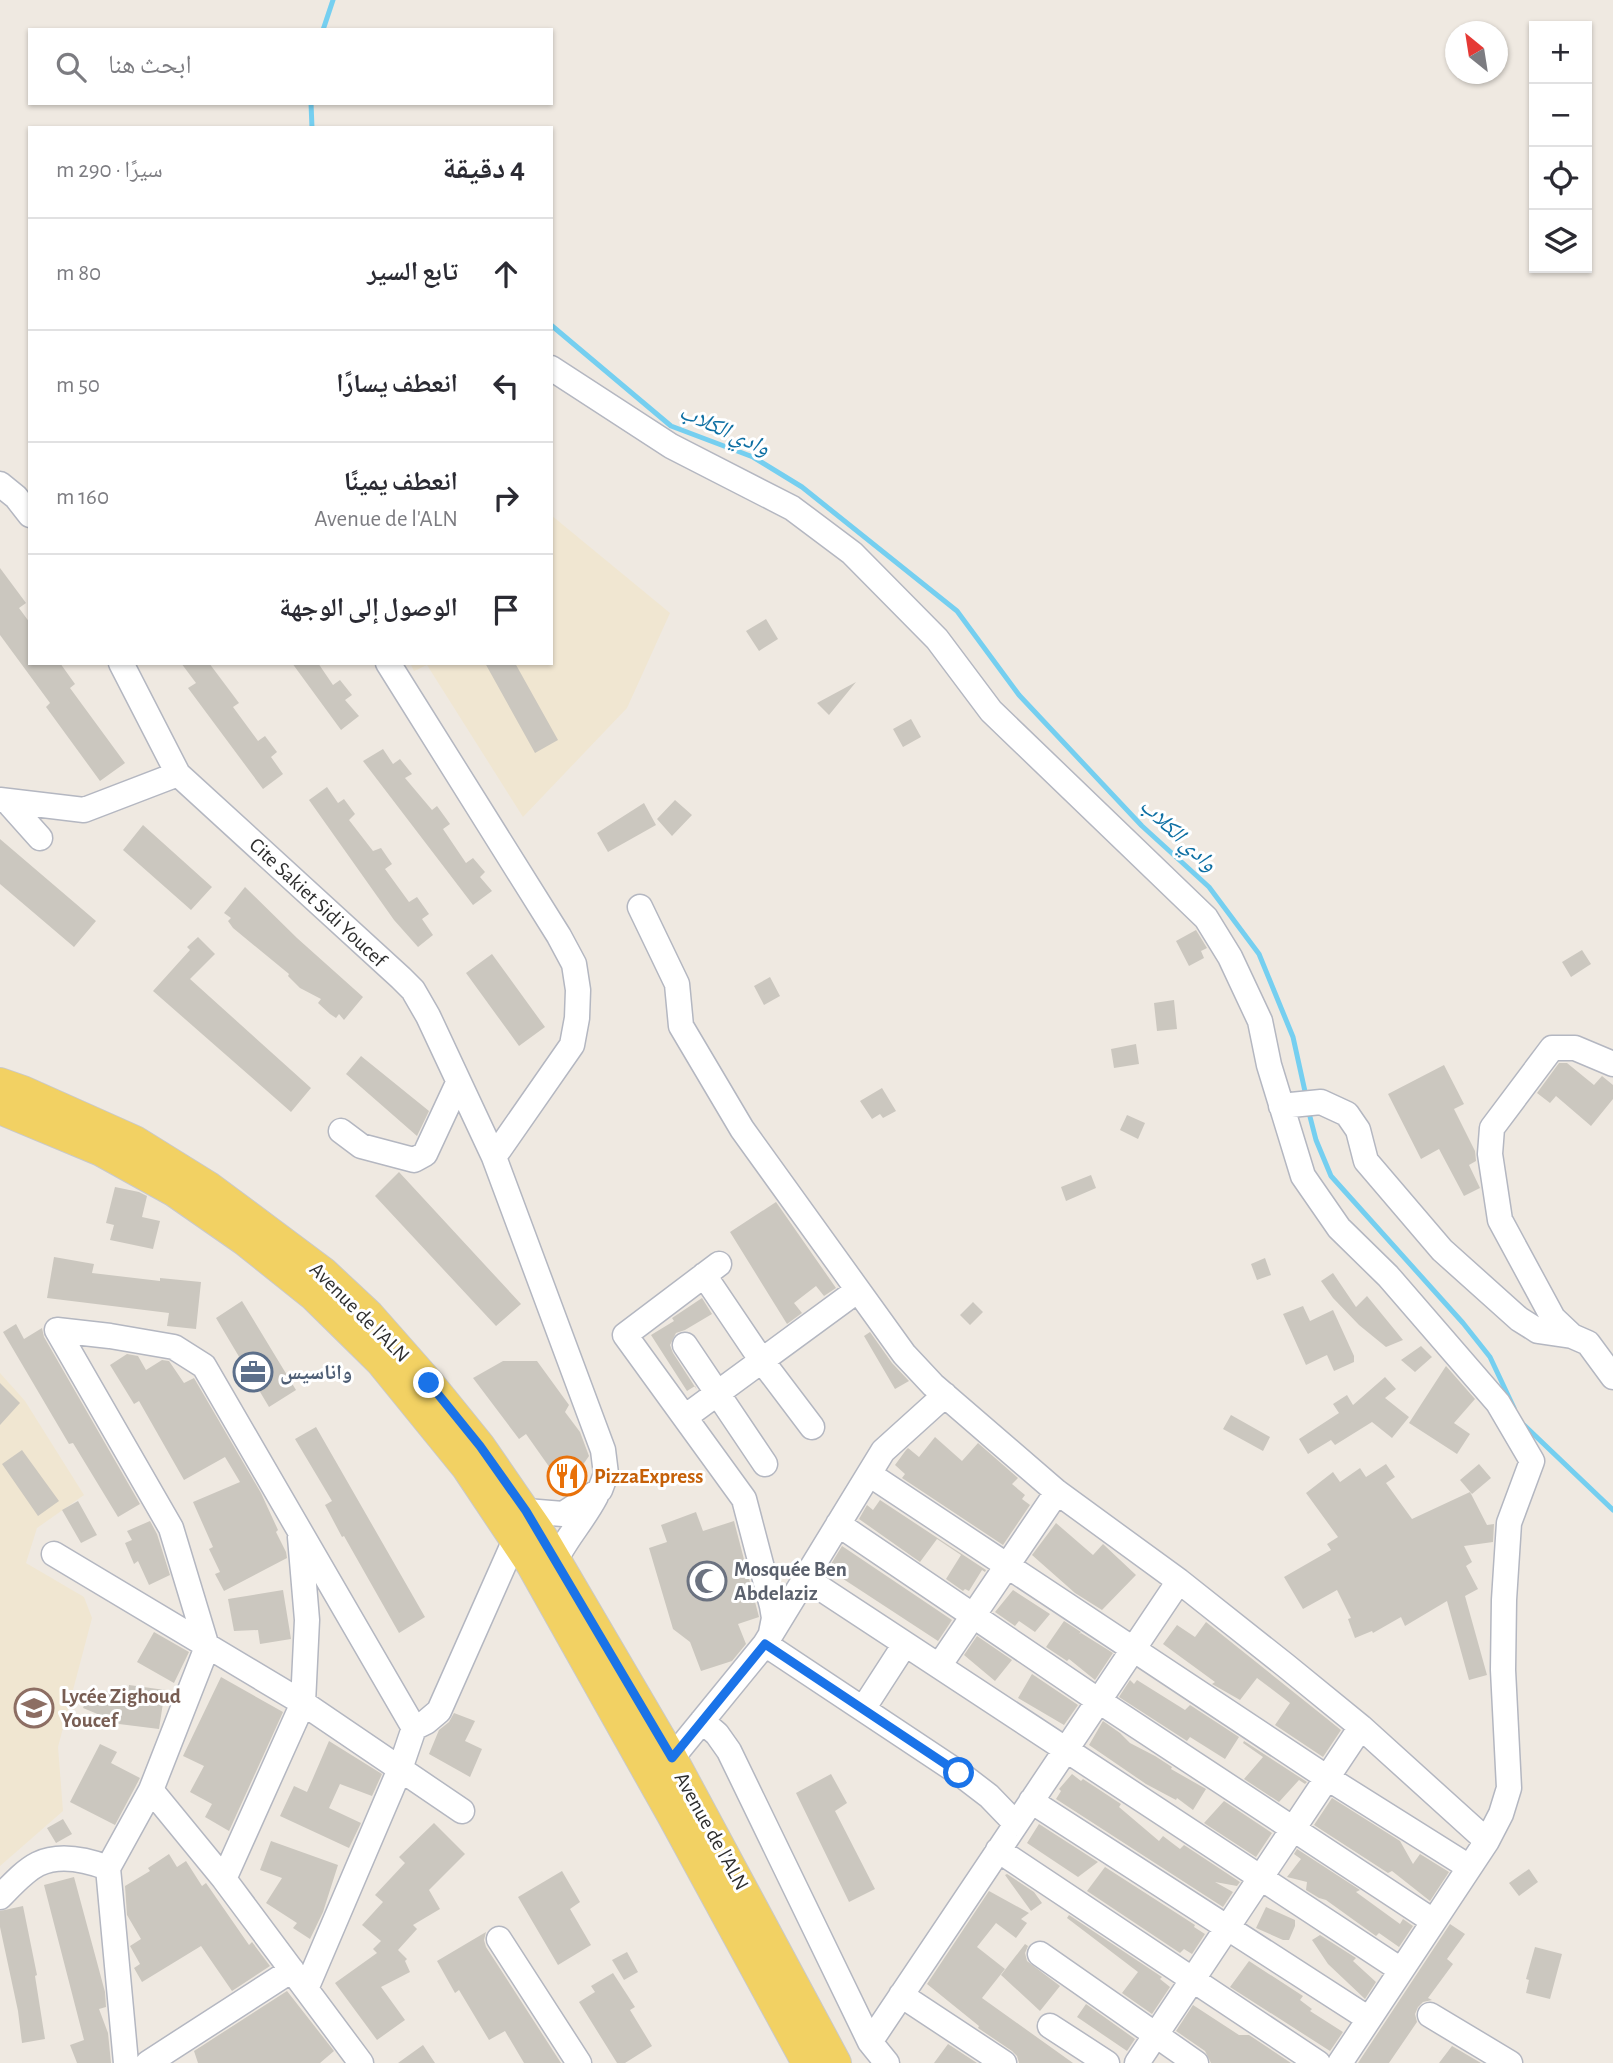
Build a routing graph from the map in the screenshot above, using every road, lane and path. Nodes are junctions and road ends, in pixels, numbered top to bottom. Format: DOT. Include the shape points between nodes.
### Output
graph roads {
  1 [pos="553,369"];
  2 [pos="0,484"];
  3 [pos="28,512"];
  4 [pos="122,665"];
  5 [pos="388,665"];
  6 [pos="178,774"];
  7 [pos="4,800"];
  8 [pos="40,838"];
  9 [pos="640,907"];
  10 [pos="1613,1064"];
  11 [pos="0,1083"];
  12 [pos="458,1083"];
  13 [pos="1281,1106"];
  14 [pos="0,1109"];
  15 [pos="341,1131"];
  16 [pos="494,1157"];
  17 [pos="858,1290"];
  18 [pos="1572,1336"];
  19 [pos="685,1345"];
  20 [pos="762,1361"];
  21 [pos="1613,1377"];
  22 [pos="717,1394"];
  23 [pos="945,1395"];
  24 [pos="685,1418"];
  25 [pos="812,1427"];
  26 [pos="765,1464"];
  27 [pos="869,1474"];
  28 [pos="600,1490"];
  29 [pos="1057,1492"];
  30 [pos="526,1511"];
  31 [pos="838,1524"];
  32 [pos="299,1529"];
  33 [pos="514,1542"];
  34 [pos="54,1554"];
  35 [pos="555,1558"];
  36 [pos="1007,1565"];
  37 [pos="805,1578"];
  38 [pos="1179,1581"];
  39 [pos="544,1588"];
  40 [pos="973,1616"];
  41 [pos="768,1639"];
  42 [pos="905,1644"];
  43 [pos="207,1647"];
  44 [pos="1133,1650"];
  45 [pos="939,1667"];
  46 [pos="1098,1701"];
  47 [pos="303,1703"];
  48 [pos="863,1709"];
  49 [pos="702,1721"];
  50 [pos="1361,1727"];
  51 [pos="414,1728"];
  52 [pos="1066,1750"];
  53 [pos="672,1758"];
  54 [pos="400,1769"];
  55 [pos="1326,1777"];
  56 [pos="151,1790"];
  57 [pos="1031,1801"];
  58 [pos="462,1811"];
  59 [pos="1016,1824"];
  60 [pos="1292,1828"];
  61 [pos="1487,1840"];
  62 [pos="998,1850"];
  63 [pos="1469,1867"];
  64 [pos="108,1868"];
  65 [pos="1260,1876"];
  66 [pos="224,1879"];
  67 [pos="0,1896"];
  68 [pos="1433,1921"];
  69 [pos="1226,1927"];
  70 [pos="499,1939"];
  71 [pos="1040,1954"];
  72 [pos="1401,1970"];
  73 [pos="1192,1979"];
  74 [pos="299,1980"];
  75 [pos="901,1995"];
  76 [pos="1430,2015"];
  77 [pos="1369,2020"];
  78 [pos="1050,2026"];
  79 [pos="1155,2036"];
  80 [pos="870,2042"];
  81 [pos="126,2063"];
  82 [pos="149,2063"];
  83 [pos="361,2063"];
  84 [pos="579,2063"];
  85 [pos="807,2063"];
  86 [pos="836,2063"];
  87 [pos="887,2063"];
  88 [pos="1004,2063"];
  89 [pos="1107,2063"];
  90 [pos="1137,2063"];
  91 [pos="1196,2063"];
  92 [pos="1318,2063"];
  93 [pos="1340,2063"];
  94 [pos="1510,2063"];
  1 -- 13 [label="street" via="671,446 792,508 852,554 937,639 991,712 1206,918 1260,1021"];
  2 -- 3 [label="street"];
  4 -- 6 [label="street, Cite Sakiet Sidi Youcef"];
  5 -- 16 [label="street" via="574,964 578,1009 572,1045"];
  6 -- 7 [label="street" via="84,810"];
  6 -- 12 [label="street, Cite Sakiet Sidi Youcef" via="413,990"];
  7 -- 8 [label="street"];
  9 -- 17 [label="street" via="677,984 681,1026 742,1129"];
  10 -- 18 [label="street" via="1574,1048 1552,1048 1492,1128 1490,1154 1500,1220 1553,1318"];
  11 -- 30 [label="main road, Avenue de l'ALN" via="135,1141 209,1187 323,1272 369,1315 429,1383"];
  12 -- 15 [label="street" via="425,1154 414,1160 361,1146"];
  12 -- 16 [label="street, Cite Sakiet Sidi Youcef"];
  13 -- 18 [label="street" via="1321,1102 1347,1114 1358,1130 1366,1161 1442,1250 1519,1319 1538,1331"];
  13 -- 61 [label="street" via="1303,1176 1339,1228 1388,1276 1499,1403 1532,1461 1509,1523 1503,1658 1509,1788 1502,1814"];
  14 -- 33 [label="main road" via="101,1151 175,1192 314,1296 396,1380 467,1468"];
  16 -- 28 [label="street, Cite Sakiet Sidi Youcef" via="597,1428 606,1475"];
  17 -- 20 [label="street"];
  17 -- 23 [label="street" via="904,1354"];
  18 -- 21 [label="street" via="1588,1343"];
  19 -- 22 [label="street"];
  20 -- 22 [label="street"];
  20 -- 24 [label="street" via="711,1270 625,1335"];
  20 -- 25 [label="street"];
  22 -- 24 [label="street"];
  22 -- 26 [label="street"];
  23 -- 27 [label="street" via="890,1443"];
  23 -- 29 [label="street"];
  24 -- 41 [label="street" via="744,1499 772,1606"];
  27 -- 31 [label="street"];
  27 -- 36 [label="street"];
  28 -- 30 [label="street" via="563,1514"];
  28 -- 35 [label="street"];
  29 -- 36 [label="street"];
  29 -- 38 [label="street"];
  30 -- 35 [label="main road, Avenue de l'ALN"];
  31 -- 37 [label="street"];
  31 -- 40 [label="street"];
  32 -- 43 [label="street" via="204,1366 174,1347 57,1330 171,1528"];
  32 -- 47 [label="street" via="307,1620"];
  32 -- 51 [label="street"];
  33 -- 39 [label="main road"];
  33 -- 51 [label="street" via="439,1711"];
  34 -- 43 [label="street"];
  35 -- 39 [label="street"];
  35 -- 53 [label="main road, Avenue de l'ALN"];
  36 -- 40 [label="street"];
  36 -- 44 [label="street"];
  37 -- 41 [label="street"];
  37 -- 42 [label="street"];
  38 -- 44 [label="street"];
  38 -- 50 [label="street"];
  39 -- 85 [label="main road"];
  40 -- 45 [label="street"];
  40 -- 46 [label="street"];
  41 -- 48 [label="street"];
  41 -- 49 [label="street"];
  42 -- 45 [label="street"];
  42 -- 48 [label="street"];
  43 -- 47 [label="street"];
  43 -- 56 [label="street"];
  44 -- 46 [label="street"];
  44 -- 55 [label="street"];
  45 -- 52 [label="street"];
  46 -- 52 [label="street"];
  46 -- 60 [label="street"];
  47 -- 54 [label="street"];
  47 -- 66 [label="street"];
  48 -- 59 [label="street" via="959,1773"];
  49 -- 53 [label="street"];
  49 -- 80 [label="street" via="729,1751"];
  50 -- 55 [label="street"];
  50 -- 61 [label="street"];
  51 -- 54 [label="street"];
  52 -- 57 [label="street"];
  52 -- 65 [label="street"];
  53 -- 86 [label="main road, Avenue de l'ALN"];
  54 -- 58 [label="street"];
  54 -- 74 [label="street"];
  55 -- 60 [label="street"];
  55 -- 63 [label="street"];
  56 -- 64 [label="street"];
  56 -- 66 [label="street"];
  57 -- 59 [label="street"];
  57 -- 69 [label="street"];
  59 -- 62 [label="street"];
  60 -- 65 [label="street"];
  60 -- 68 [label="street"];
  61 -- 63 [label="street"];
  62 -- 73 [label="street"];
  62 -- 75 [label="street"];
  63 -- 68 [label="street"];
  64 -- 67 [label="street" via="67,1859 38,1864"];
  64 -- 81 [label="street"];
  65 -- 69 [label="street"];
  65 -- 72 [label="street"];
  66 -- 74 [label="street"];
  68 -- 72 [label="street"];
  69 -- 73 [label="street"];
  69 -- 77 [label="street"];
  70 -- 84 [label="street"];
  71 -- 79 [label="street"];
  72 -- 77 [label="street"];
  73 -- 79 [label="street"];
  73 -- 92 [label="street"];
  74 -- 82 [label="street"];
  74 -- 83 [label="street"];
  75 -- 80 [label="street"];
  75 -- 88 [label="street"];
  76 -- 94 [label="street"];
  77 -- 93 [label="street"];
  78 -- 89 [label="street"];
  79 -- 90 [label="street"];
  79 -- 91 [label="street"];
  80 -- 87 [label="street"];
}
